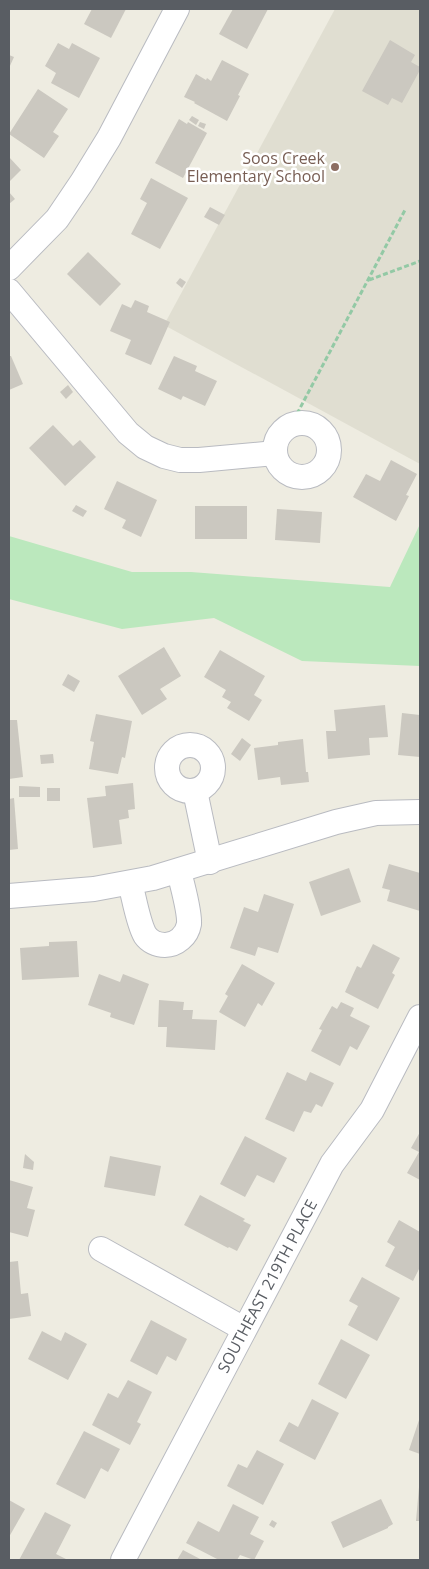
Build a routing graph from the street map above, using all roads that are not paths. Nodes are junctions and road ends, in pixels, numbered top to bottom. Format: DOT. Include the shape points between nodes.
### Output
graph roads {
  1 [pos="177,9"];
  2 [pos="9,268"];
  3 [pos="9,291"];
  4 [pos="275,453"];
  5 [pos="195,790"];
  6 [pos="420,812"];
  7 [pos="210,862"];
  8 [pos="179,871"];
  9 [pos="130,883"];
  10 [pos="9,896"];
  11 [pos="420,1017"];
  12 [pos="101,1249"];
  13 [pos="244,1329"];
  14 [pos="123,1560"];
  1 -- 2 [label="street" via="82,182 57,219"];
  3 -- 4 [label="street" via="128,433 145,447 180,460"];
  4 -- 4 [label="street" via="281,433 300,424 319,430 329,448 322,468 304,478 285,471"];
  5 -- 7 [label="street"];
  6 -- 7 [label="street" via="376,813 336,822"];
  7 -- 8 [label="street"];
  8 -- 9 [label="street"];
  8 -- 9 [label="street" via="189,925 186,934 171,945 153,942 146,936"];
  9 -- 10 [label="street"];
  11 -- 13 [label="street, SOUTHEAST 219TH PLACE" via="372,1110 332,1164"];
  12 -- 13 [label="street"];
  13 -- 14 [label="street, SOUTHEAST 219TH PLACE"];
}
